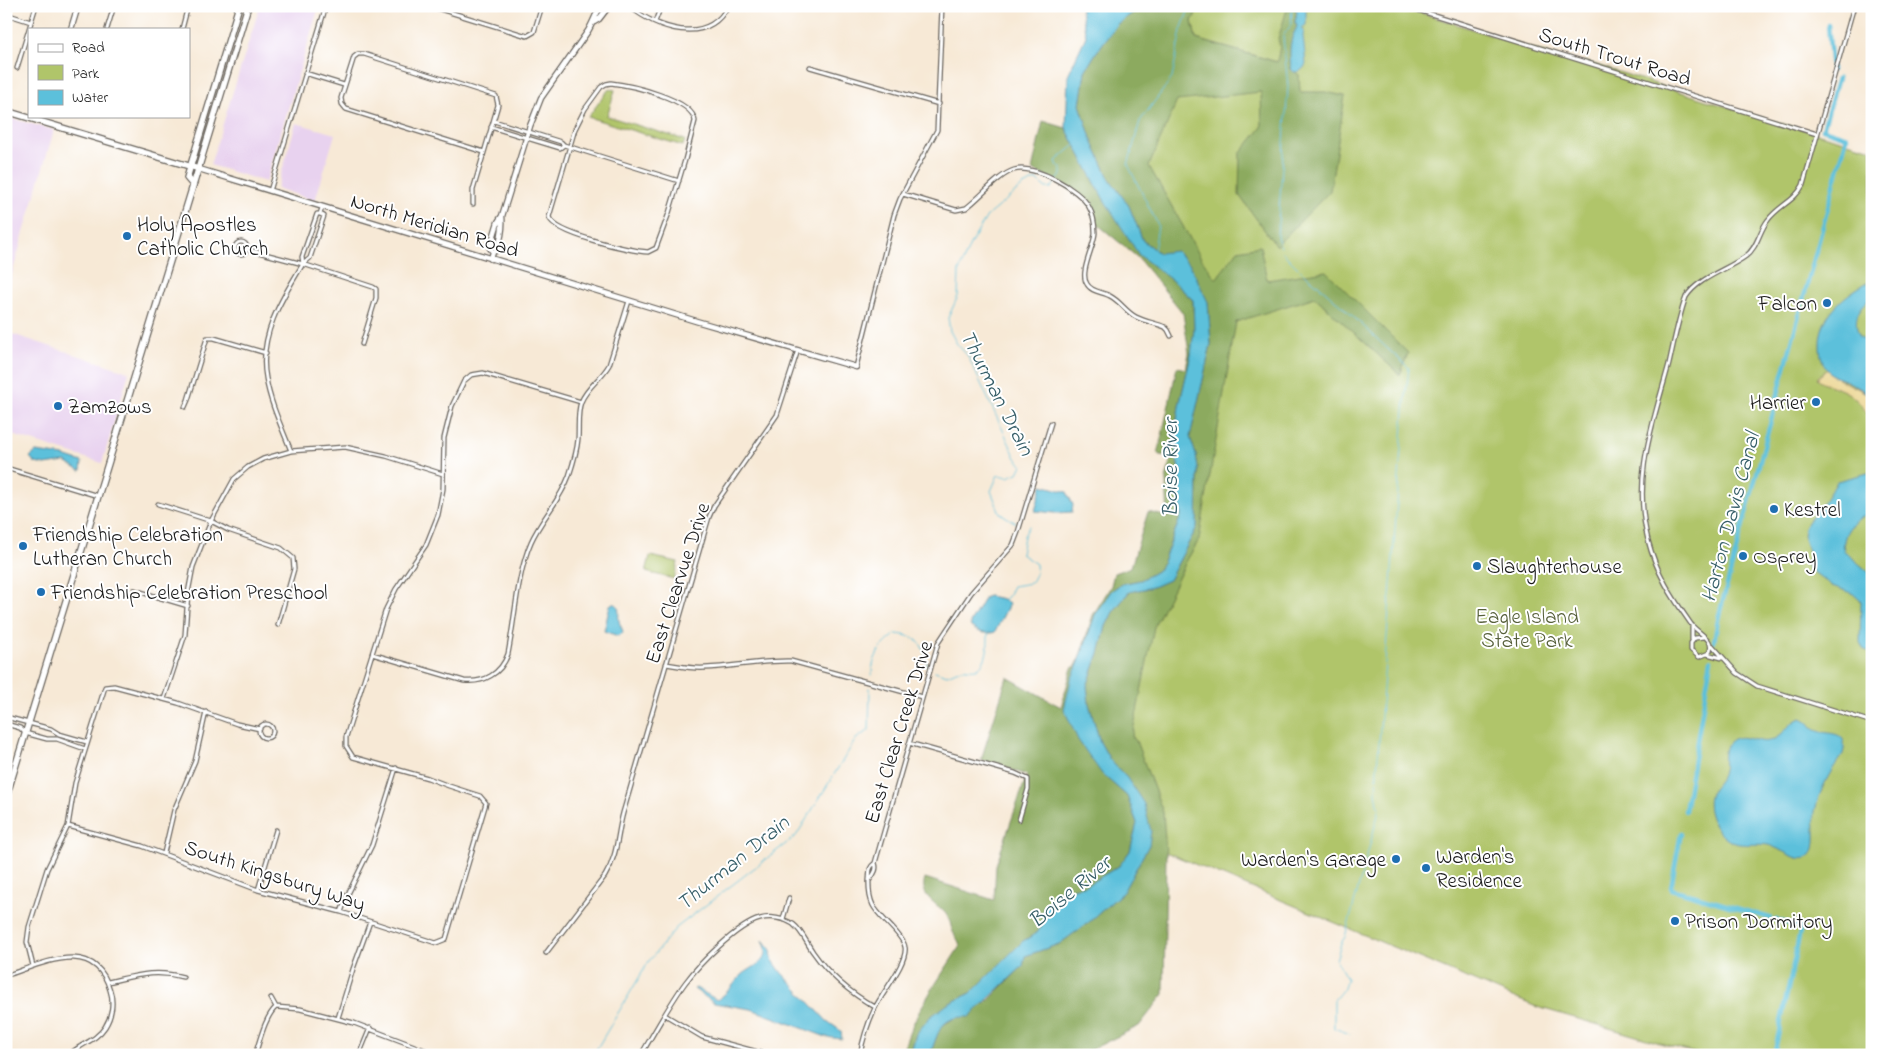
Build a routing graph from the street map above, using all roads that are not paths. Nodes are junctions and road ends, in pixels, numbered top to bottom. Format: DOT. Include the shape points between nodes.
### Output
graph roads {
  1 [pos="36,6"];
  2 [pos="78,6"];
  3 [pos="114,6"];
  4 [pos="188,6"];
  5 [pos="239,6"];
  6 [pos="248,6"];
  7 [pos="326,6"];
  8 [pos="430,6"];
  9 [pos="542,6"];
  10 [pos="601,6"];
  11 [pos="609,6"];
  12 [pos="630,6"];
  13 [pos="662,6"];
  14 [pos="728,6"];
  15 [pos="942,6"];
  16 [pos="1404,6"];
  17 [pos="1854,6"];
  18 [pos="6,14"];
  19 [pos="31,22"];
  20 [pos="594,22"];
  21 [pos="655,22"];
  22 [pos="29,28"];
  23 [pos="71,28"];
  24 [pos="107,28"];
  25 [pos="182,28"];
  26 [pos="28,32"];
  27 [pos="810,67"];
  28 [pos="17,68"];
  29 [pos="305,73"];
  30 [pos="344,85"];
  31 [pos="939,104"];
  32 [pos="6,111"];
  33 [pos="28,116"];
  34 [pos="43,119"];
  35 [pos="494,121"];
  36 [pos="492,127"];
  37 [pos="528,132"];
  38 [pos="1817,134"];
  39 [pos="526,138"];
  40 [pos="564,146"];
  41 [pos="570,148"];
  42 [pos="484,152"];
  43 [pos="190,166"];
  44 [pos="199,169"];
  45 [pos="679,181"];
  46 [pos="192,185"];
  47 [pos="270,191"];
  48 [pos="903,194"];
  49 [pos="473,204"];
  50 [pos="322,208"];
  51 [pos="320,214"];
  52 [pos="502,216"];
  53 [pos="246,249"];
  54 [pos="493,252"];
  55 [pos="490,259"];
  56 [pos="303,264"];
  57 [pos="630,301"];
  58 [pos="1170,336"];
  59 [pos="362,344"];
  60 [pos="798,350"];
  61 [pos="266,352"];
  62 [pos="856,367"];
  63 [pos="581,402"];
  64 [pos="185,406"];
  65 [pos="1050,423"];
  66 [pos="291,451"];
  67 [pos="6,468"];
  68 [pos="443,474"];
  69 [pos="98,496"];
  70 [pos="158,504"];
  71 [pos="211,522"];
  72 [pos="134,590"];
  73 [pos="188,606"];
  74 [pos="278,625"];
  75 [pos="1692,625"];
  76 [pos="1704,637"];
  77 [pos="1692,640"];
  78 [pos="1711,644"];
  79 [pos="372,654"];
  80 [pos="1707,654"];
  81 [pos="1723,658"];
  82 [pos="666,664"];
  83 [pos="922,697"];
  84 [pos="164,699"];
  85 [pos="206,712"];
  86 [pos="6,717"];
  87 [pos="1872,722"];
  88 [pos="28,723"];
  89 [pos="6,724"];
  90 [pos="260,730"];
  91 [pos="25,733"];
  92 [pos="87,742"];
  93 [pos="909,743"];
  94 [pos="85,749"];
  95 [pos="396,768"];
  96 [pos="6,797"];
  97 [pos="1019,820"];
  98 [pos="68,826"];
  99 [pos="276,830"];
  100 [pos="164,853"];
  101 [pos="258,890"];
  102 [pos="789,898"];
  103 [pos="342,912"];
  104 [pos="782,919"];
  105 [pos="370,922"];
  106 [pos="546,953"];
  107 [pos="33,966"];
  108 [pos="11,974"];
  109 [pos="183,977"];
  110 [pos="108,982"];
  111 [pos="271,998"];
  112 [pos="276,1007"];
  113 [pos="875,1007"];
  114 [pos="665,1014"];
  115 [pos="338,1018"];
  116 [pos="370,1028"];
  117 [pos="68,1055"];
  118 [pos="255,1055"];
  119 [pos="359,1055"];
  120 [pos="438,1055"];
  121 [pos="641,1055"];
  122 [pos="770,1055"];
  123 [pos="860,1055"];
  1 -- 19 [label="street"];
  2 -- 23 [label="street"];
  3 -- 24 [label="street"];
  4 -- 25 [label="street"];
  5 -- 43 [label="main road"];
  6 -- 44 [label="main road"];
  7 -- 29 [label="street"];
  8 -- 9 [label="street" via="524,36 534,32"];
  10 -- 20 [label="street"];
  11 -- 20 [label="street"];
  12 -- 21 [label="street"];
  13 -- 21 [label="street"];
  14 -- 21 [label="street" via="716,22 692,31"];
  15 -- 31 [label="street"];
  16 -- 38 [label="street, South Trout Road"];
  17 -- 38 [label="street"];
  18 -- 19 [label="street"];
  19 -- 22 [label="street"];
  20 -- 37 [label="street" via="541,98"];
  26 -- 28 [label="street"];
  27 -- 31 [label="street"];
  29 -- 30 [label="street"];
  29 -- 47 [label="street"];
  30 -- 35 [label="street" via="352,60 356,55 364,54 494,94 498,100"];
  30 -- 42 [label="street" via="341,98 346,109"];
  31 -- 48 [label="street" via="934,138"];
  32 -- 33 [label="main road, North Meridian Road"];
  34 -- 43 [label="main road, North Meridian Road"];
  35 -- 36 [label="street"];
  35 -- 37 [label="street"];
  36 -- 39 [label="street"];
  36 -- 42 [label="street"];
  37 -- 39 [label="street"];
  37 -- 40 [label="street" via="561,142"];
  38 -- 75 [label="street" via="1800,191 1768,220 1752,251 1700,283 1686,297 1647,444 1642,491 1644,524 1652,556 1666,586"];
  39 -- 40 [label="street" via="560,148"];
  39 -- 52 [label="street"];
  40 -- 41 [label="street"];
  41 -- 45 [label="street"];
  41 -- 45 [label="street" via="585,109 602,87 606,84 633,87 665,97 695,116"];
  41 -- 45 [label="street" via="550,220 594,241 652,252"];
  42 -- 49 [label="street" via="473,190"];
  43 -- 44 [label="main road, North Meridian Road"];
  43 -- 46 [label="main road" via="187,178"];
  44 -- 46 [label="main road"];
  44 -- 47 [label="street, North Meridian Road"];
  46 -- 69 [label="main road"];
  47 -- 50 [label="street, North Meridian Road"];
  48 -- 58 [label="street" via="956,210 966,208 1013,170 1034,170 1058,181 1081,197 1093,218 1095,232 1084,277 1086,284 1113,297 1136,317 1165,327"];
  48 -- 62 [label="street" via="894,215"];
  50 -- 51 [label="street"];
  50 -- 55 [label="street, North Meridian Road"];
  51 -- 56 [label="street" via="316,214 302,257"];
  51 -- 56 [label="street" via="324,216 310,258"];
  52 -- 54 [label="street" via="499,244"];
  52 -- 54 [label="street" via="494,232 490,248"];
  53 -- 56 [label="street"];
  54 -- 55 [label="street"];
  55 -- 57 [label="street, North Meridian Road"];
  56 -- 59 [label="street" via="376,290"];
  56 -- 61 [label="street" via="274,316"];
  57 -- 60 [label="street, North Meridian Road"];
  57 -- 63 [label="street" via="611,361"];
  60 -- 62 [label="street, North Meridian Road"];
  60 -- 82 [label="street, East Clearvue Drive" via="777,415 711,512"];
  61 -- 64 [label="street" via="207,338"];
  61 -- 66 [label="street" via="265,377"];
  63 -- 68 [label="street" via="483,373 471,375 452,406 444,438"];
  63 -- 79 [label="street" via="573,466 530,546 504,663 494,674 478,681 464,681"];
  65 -- 83 [label="street, East Clear Creek Drive" via="1015,541 971,593 938,642"];
  66 -- 68 [label="street" via="330,447 360,450"];
  66 -- 71 [label="street" via="263,459 234,479"];
  67 -- 69 [label="street"];
  68 -- 79 [label="street" via="442,502 434,527 426,545 389,601"];
  69 -- 88 [label="main road"];
  70 -- 71 [label="street"];
  71 -- 73 [label="street" via="193,567"];
  71 -- 74 [label="street" via="281,548 293,558 294,569"];
  72 -- 73 [label="street"];
  73 -- 84 [label="street" via="185,636"];
  75 -- 76 [label="street"];
  75 -- 77 [label="street"];
  76 -- 77 [label="street"];
  76 -- 78 [label="street"];
  77 -- 80 [label="street" via="1690,647 1693,653 1699,657"];
  78 -- 80 [label="street"];
  78 -- 81 [label="street"];
  79 -- 95 [label="street" via="346,746 353,757"];
  80 -- 81 [label="street"];
  81 -- 87 [label="street" via="1737,673 1758,686"];
  82 -- 83 [label="street" via="705,668 791,661"];
  82 -- 106 [label="street, East Clearvue Drive" via="612,863"];
  83 -- 93 [label="street, East Clear Creek Drive"];
  84 -- 85 [label="street"];
  84 -- 92 [label="street" via="106,686"];
  85 -- 90 [label="street"];
  85 -- 100 [label="street" via="195,761 178,799"];
  86 -- 88 [label="street"];
  88 -- 91 [label="main road"];
  88 -- 92 [label="street"];
  89 -- 91 [label="street"];
  90 -- 90 [label="street" via="265,738 273,732 267,724"];
  91 -- 94 [label="street"];
  91 -- 96 [label="main road"];
  92 -- 94 [label="street"];
  93 -- 97 [label="street" via="1028,779"];
  93 -- 113 [label="street, East Clear Creek Drive" via="868,894 874,907 901,937 906,950"];
  94 -- 98 [label="street"];
  95 -- 103 [label="street" via="372,845"];
  95 -- 105 [label="street, South Kingsbury Way" via="480,796 486,808 448,936 443,941 436,943"];
  98 -- 100 [label="street, South Kingsbury Way"];
  98 -- 107 [label="street" via="47,869 29,927 28,950"];
  99 -- 101 [label="street"];
  100 -- 101 [label="street, South Kingsbury Way"];
  101 -- 103 [label="street, South Kingsbury Way"];
  102 -- 104 [label="street"];
  103 -- 105 [label="street, South Kingsbury Way"];
  104 -- 113 [label="street" via="801,932 814,953 843,986"];
  104 -- 114 [label="street" via="759,919 732,936 698,966"];
  105 -- 115 [label="street"];
  107 -- 108 [label="street"];
  107 -- 110 [label="street" via="62,957 76,958 95,966"];
  109 -- 110 [label="street" via="154,972"];
  110 -- 117 [label="street" via="112,1006 106,1026 92,1040"];
  111 -- 112 [label="street"];
  112 -- 115 [label="street"];
  112 -- 118 [label="street"];
  113 -- 123 [label="street"];
  114 -- 121 [label="street"];
  114 -- 122 [label="street" via="702,1037"];
  115 -- 116 [label="street"];
  116 -- 119 [label="street"];
  116 -- 120 [label="street"];
}
